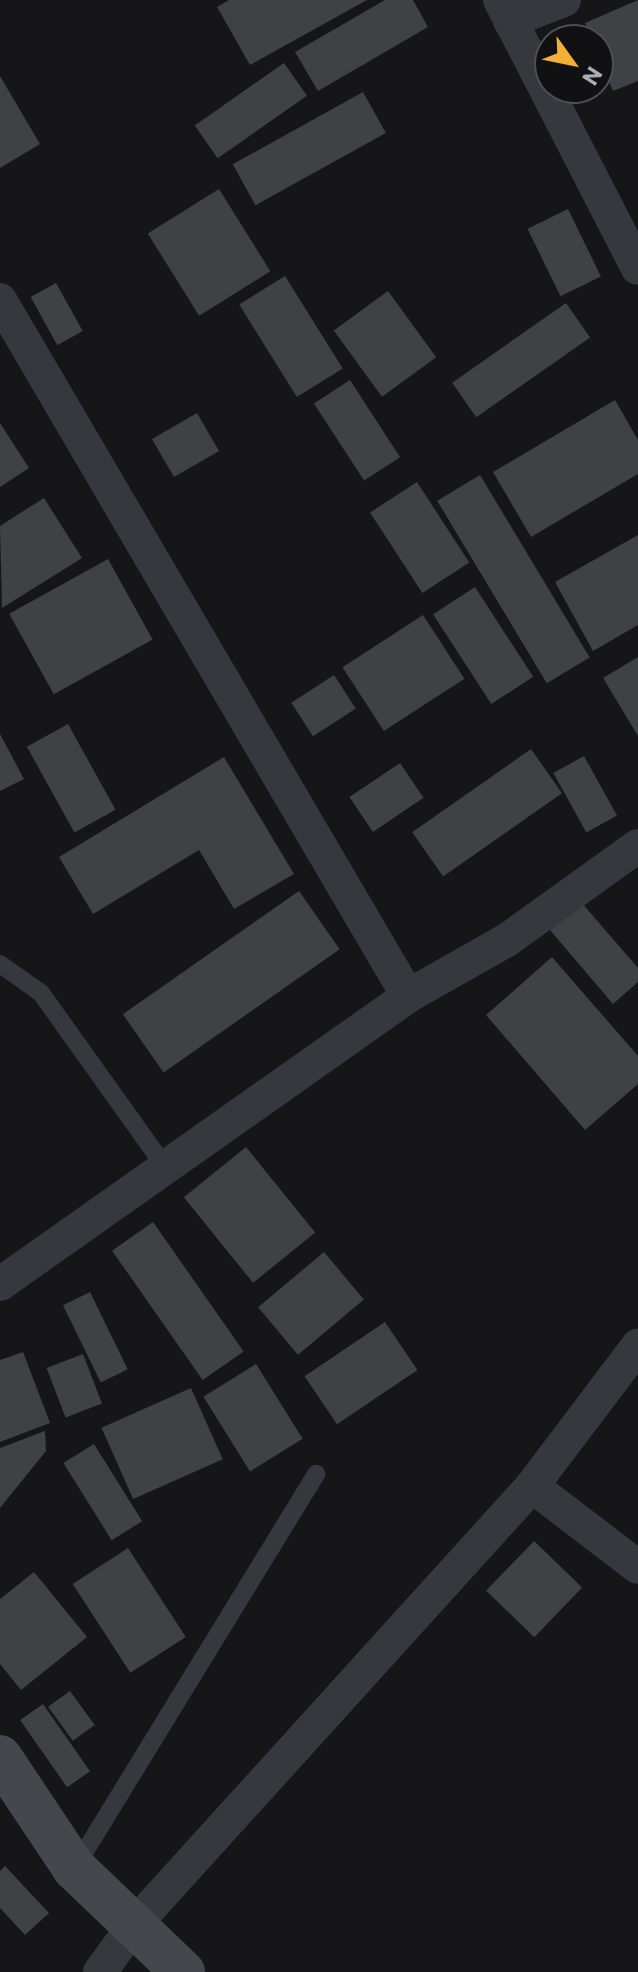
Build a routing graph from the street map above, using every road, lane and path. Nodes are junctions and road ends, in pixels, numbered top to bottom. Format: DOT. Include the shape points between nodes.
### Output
graph roads {
  1 [pos="564,0"];
  2 [pos="505,10"];
  3 [pos="638,268"];
  4 [pos="0,300"];
  5 [pos="638,846"];
  6 [pos="0,964"];
  7 [pos="408,996"];
  8 [pos="166,1168"];
  9 [pos="0,1284"];
  10 [pos="638,1346"];
  11 [pos="316,1474"];
  12 [pos="532,1486"];
  13 [pos="638,1567"];
  14 [pos="2,1764"];
  15 [pos="74,1868"];
  16 [pos="135,1924"];
  17 [pos="100,1972"];
  18 [pos="183,1972"];
  1 -- 2 [label="street"];
  2 -- 3 [label="street"];
  4 -- 7 [label="street"];
  5 -- 7 [label="street" via="507,940"];
  6 -- 8 [label="lane" via="41,993"];
  7 -- 8 [label="street"];
  8 -- 9 [label="street"];
  10 -- 12 [label="street"];
  11 -- 15 [label="lane"];
  12 -- 13 [label="street"];
  12 -- 16 [label="street"];
  14 -- 15 [label="street"];
  15 -- 16 [label="street"];
  16 -- 17 [label="street"];
  16 -- 18 [label="street"];
}
